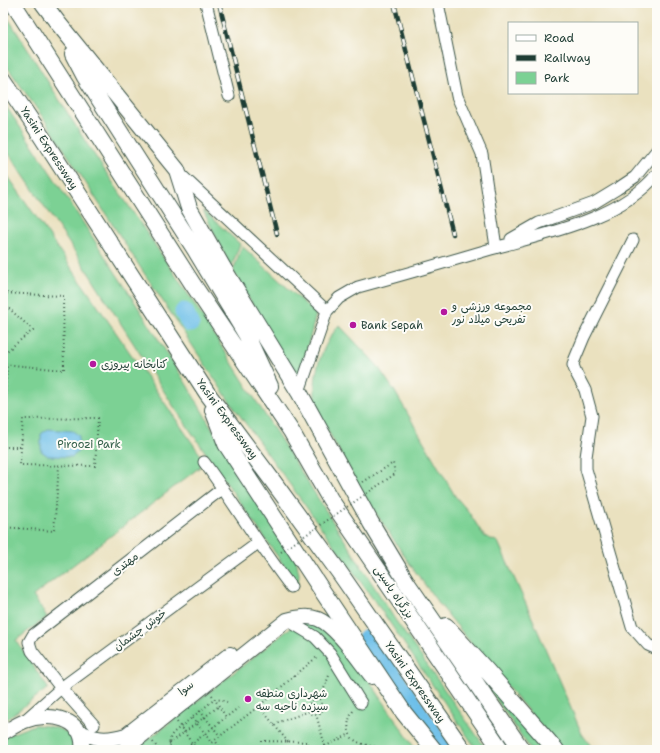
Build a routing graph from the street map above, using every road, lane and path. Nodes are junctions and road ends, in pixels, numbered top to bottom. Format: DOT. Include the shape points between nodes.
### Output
graph roads {
  1 [pos="13,3"];
  2 [pos="43,3"];
  3 [pos="206,3"];
  4 [pos="438,3"];
  5 [pos="58,24"];
  6 [pos="3,79"];
  7 [pos="229,96"];
  8 [pos="657,150"];
  9 [pos="177,170"];
  10 [pos="657,174"];
  11 [pos="633,240"];
  12 [pos="496,247"];
  13 [pos="3,293"];
  14 [pos="3,305"];
  15 [pos="327,310"];
  16 [pos="3,354"];
  17 [pos="3,360"];
  18 [pos="3,364"];
  19 [pos="7,364"];
  20 [pos="299,392"];
  21 [pos="207,393"];
  22 [pos="290,431"];
  23 [pos="3,439"];
  24 [pos="3,447"];
  25 [pos="21,447"];
  26 [pos="204,462"];
  27 [pos="59,465"];
  28 [pos="223,488"];
  29 [pos="352,489"];
  30 [pos="3,528"];
  31 [pos="258,543"];
  32 [pos="281,552"];
  33 [pos="407,583"];
  34 [pos="291,587"];
  35 [pos="285,622"];
  36 [pos="657,649"];
  37 [pos="320,654"];
  38 [pos="330,672"];
  39 [pos="205,686"];
  40 [pos="61,688"];
  41 [pos="215,699"];
  42 [pos="320,699"];
  43 [pos="227,702"];
  44 [pos="219,706"];
  45 [pos="259,706"];
  46 [pos="357,707"];
  47 [pos="238,708"];
  48 [pos="200,711"];
  49 [pos="310,711"];
  50 [pos="170,713"];
  51 [pos="404,713"];
  52 [pos="316,714"];
  53 [pos="205,717"];
  54 [pos="226,717"];
  55 [pos="192,718"];
  56 [pos="25,721"];
  57 [pos="197,723"];
  58 [pos="274,724"];
  59 [pos="94,725"];
  60 [pos="181,727"];
  61 [pos="213,727"];
  62 [pos="77,730"];
  63 [pos="3,733"];
  64 [pos="185,733"];
  65 [pos="205,733"];
  66 [pos="350,734"];
  67 [pos="220,736"];
  68 [pos="215,740"];
  69 [pos="288,742"];
  70 [pos="192,743"];
  71 [pos="169,744"];
  72 [pos="325,746"];
  73 [pos="392,749"];
  74 [pos="82,750"];
  75 [pos="124,750"];
  76 [pos="172,750"];
  77 [pos="184,750"];
  78 [pos="197,750"];
  79 [pos="221,750"];
  80 [pos="262,750"];
  81 [pos="308,750"];
  82 [pos="318,750"];
  83 [pos="329,750"];
  84 [pos="423,750"];
  85 [pos="434,750"];
  86 [pos="463,750"];
  87 [pos="501,750"];
  88 [pos="522,750"];
  89 [pos="556,750"];
  1 -- 22 [label="highway"];
  2 -- 5 [label="highway"];
  3 -- 7 [label="street"];
  4 -- 12 [label="street" via="456,96 482,154"];
  5 -- 9 [label="highway"];
  5 -- 22 [label="highway" via="86,77 246,334"];
  6 -- 21 [label="highway, Yasini Expressway"];
  8 -- 12 [label="street" via="635,177 617,189 594,202 539,223"];
  9 -- 15 [label="street"];
  9 -- 20 [label="highway" via="189,208"];
  10 -- 12 [label="street" via="633,196 599,216 540,236"];
  11 -- 36 [label="street" via="584,337 574,365 576,374 586,390 592,416 586,469 632,627 648,645"];
  12 -- 15 [label="street" via="358,287 339,298"];
  13 -- 19 [label="path" via="63,296 64,370"];
  14 -- 16 [label="path" via="33,330"];
  15 -- 20 [label="street"];
  17 -- 19 [label="path"];
  18 -- 19 [label="path"];
  19 -- 23 [label="path"];
  20 -- 29 [label="highway"];
  21 -- 51 [label="highway" via="226,444"];
  21 -- 86 [label="highway, Yasini Expressway" via="339,572"];
  22 -- 87 [label="highway, بزرگراه یاسینی" via="330,499"];
  24 -- 25 [label="path"];
  25 -- 27 [label="path" via="20,465"];
  25 -- 27 [label="path" via="23,419 98,418 95,466"];
  26 -- 28 [label="street"];
  27 -- 30 [label="path" via="54,531"];
  28 -- 31 [label="street"];
  28 -- 40 [label="street, مهتدی" via="33,635 29,642 32,651"];
  29 -- 32 [label="path, bridge" via="393,463 395,474"];
  29 -- 33 [label="highway"];
  31 -- 34 [label="street"];
  31 -- 40 [label="street, خوش چشمان"];
  33 -- 88 [label="highway"];
  33 -- 89 [label="highway" via="488,670"];
  35 -- 39 [label="main road, سوا"];
  35 -- 46 [label="street" via="315,637 330,654"];
  35 -- 51 [label="main road, سوا" via="299,617 320,619 328,624"];
  35 -- 62 [label="main road, سوا" via="283,617 279,616 126,735 114,739 101,739"];
  37 -- 45 [label="path"];
  38 -- 42 [label="path"];
  39 -- 41 [label="path"];
  39 -- 50 [label="main road, سوا"];
  40 -- 56 [label="street, خوش چشمان"];
  40 -- 59 [label="street"];
  41 -- 43 [label="path"];
  41 -- 44 [label="path"];
  41 -- 48 [label="path"];
  42 -- 49 [label="path" via="311,701 308,708"];
  42 -- 52 [label="path" via="323,709 320,714"];
  44 -- 53 [label="path"];
  44 -- 54 [label="path"];
  45 -- 58 [label="path"];
  45 -- 67 [label="path"];
  46 -- 66 [label="path" via="348,720"];
  47 -- 54 [label="path"];
  48 -- 53 [label="path"];
  48 -- 55 [label="path"];
  49 -- 52 [label="path"];
  49 -- 58 [label="path"];
  50 -- 60 [label="path"];
  50 -- 75 [label="main road, سوا"];
  51 -- 84 [label="main road, سوا"];
  51 -- 85 [label="highway"];
  52 -- 72 [label="path"];
  53 -- 57 [label="path"];
  53 -- 61 [label="path"];
  54 -- 61 [label="path"];
  55 -- 57 [label="path"];
  55 -- 60 [label="path"];
  56 -- 62 [label="main road" via="44,716 64,719"];
  56 -- 63 [label="main road"];
  57 -- 64 [label="path"];
  57 -- 65 [label="path"];
  58 -- 69 [label="path"];
  60 -- 64 [label="path"];
  60 -- 71 [label="path" via="173,732"];
  61 -- 65 [label="path"];
  61 -- 67 [label="path"];
  62 -- 74 [label="main road"];
  64 -- 70 [label="path"];
  64 -- 71 [label="path"];
  65 -- 68 [label="path" via="211,743"];
  65 -- 70 [label="path"];
  66 -- 72 [label="path"];
  66 -- 73 [label="path" via="350,738 358,743"];
  67 -- 68 [label="path"];
  68 -- 79 [label="path"];
  69 -- 80 [label="path" via="262,741"];
  69 -- 81 [label="path" via="308,742"];
  70 -- 77 [label="path"];
  70 -- 78 [label="path"];
  71 -- 76 [label="path"];
  72 -- 82 [label="path"];
  72 -- 83 [label="path"];
}
